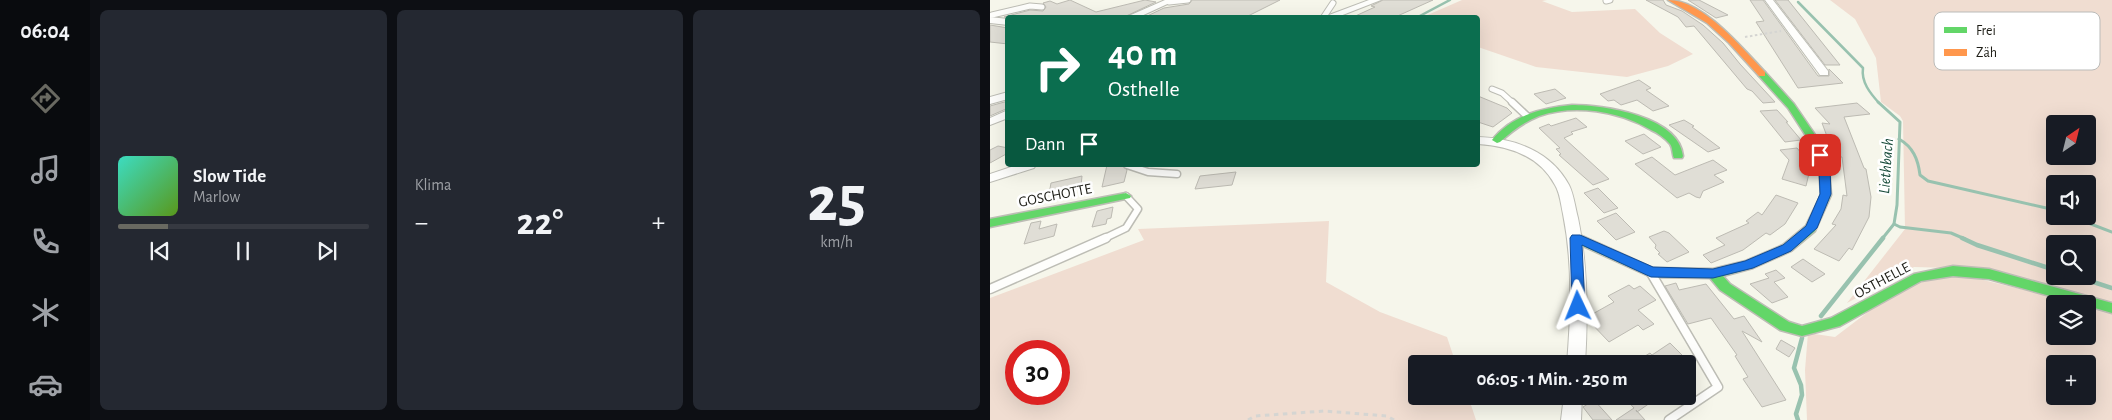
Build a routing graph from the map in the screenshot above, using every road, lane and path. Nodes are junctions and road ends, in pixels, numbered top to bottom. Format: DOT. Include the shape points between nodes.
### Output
graph roads {
  1 [pos="1188,0"];
  2 [pos="1377,0"];
  3 [pos="1671,0"];
  4 [pos="1769,0"];
  5 [pos="1170,1"];
  6 [pos="1333,3"];
  7 [pos="1042,7"];
  8 [pos="990,15"];
  9 [pos="1135,15"];
  10 [pos="1330,15"];
  11 [pos="1335,15"];
  12 [pos="1005,21"];
  13 [pos="1768,32"];
  14 [pos="1731,40"];
  15 [pos="1824,72"];
  16 [pos="1492,89"];
  17 [pos="1005,96"];
  18 [pos="990,101"];
  19 [pos="1005,114"];
  20 [pos="1528,116"];
  21 [pos="990,122"];
  22 [pos="1497,140"];
  23 [pos="1480,141"];
  24 [pos="1678,156"];
  25 [pos="1024,167"];
  26 [pos="1133,167"];
  27 [pos="1177,174"];
  28 [pos="990,178"];
  29 [pos="1126,196"];
  30 [pos="990,223"];
  31 [pos="1576,238"];
  32 [pos="1651,272"];
  33 [pos="1713,274"];
  34 [pos="990,289"];
  35 [pos="2112,308"];
  36 [pos="1577,355"];
  37 [pos="1572,405"];
  38 [pos="1248,420"];
  39 [pos="1394,420"];
  40 [pos="1571,420"];
  41 [pos="1669,420"];
  1 -- 5 [label="lane"];
  2 -- 11 [label="street"];
  3 -- 14 [label="street" via="1709,21"];
  4 -- 15 [label="street"];
  5 -- 9 [label="street"];
  6 -- 10 [label="lane"];
  7 -- 8 [label="lane" via="1030,6"];
  8 -- 12 [label="street"];
  13 -- 14 [label="path"];
  14 -- 33 [label="street" via="1791,106 1815,142 1824,168 1826,194 1811,228 1787,248 1748,265"];
  16 -- 20 [label="lane" via="1502,93"];
  17 -- 18 [label="street"];
  19 -- 21 [label="street"];
  20 -- 22 [label="street"];
  20 -- 24 [label="street" via="1568,110 1618,113 1662,131 1677,145"];
  22 -- 23 [label="street"];
  22 -- 31 [label="street" via="1535,155 1562,184"];
  25 -- 28 [label="street"];
  26 -- 27 [label="lane" via="1148,172"];
  29 -- 30 [label="street, GOSCHOTTE" via="1016,221"];
  29 -- 34 [label="lane" via="1138,209 1126,228"];
  31 -- 32 [label="street"];
  31 -- 36 [label="street"];
  32 -- 33 [label="street"];
  32 -- 41 [label="lane" via="1718,387"];
  33 -- 35 [label="street, OSTHELLE" via="1725,287 1785,326 1802,331 1835,322 1918,277 1953,270 1989,274"];
  37 -- 40 [label="street"];
  38 -- 39 [label="path" via="1255,416 1324,411 1387,416"];
}
